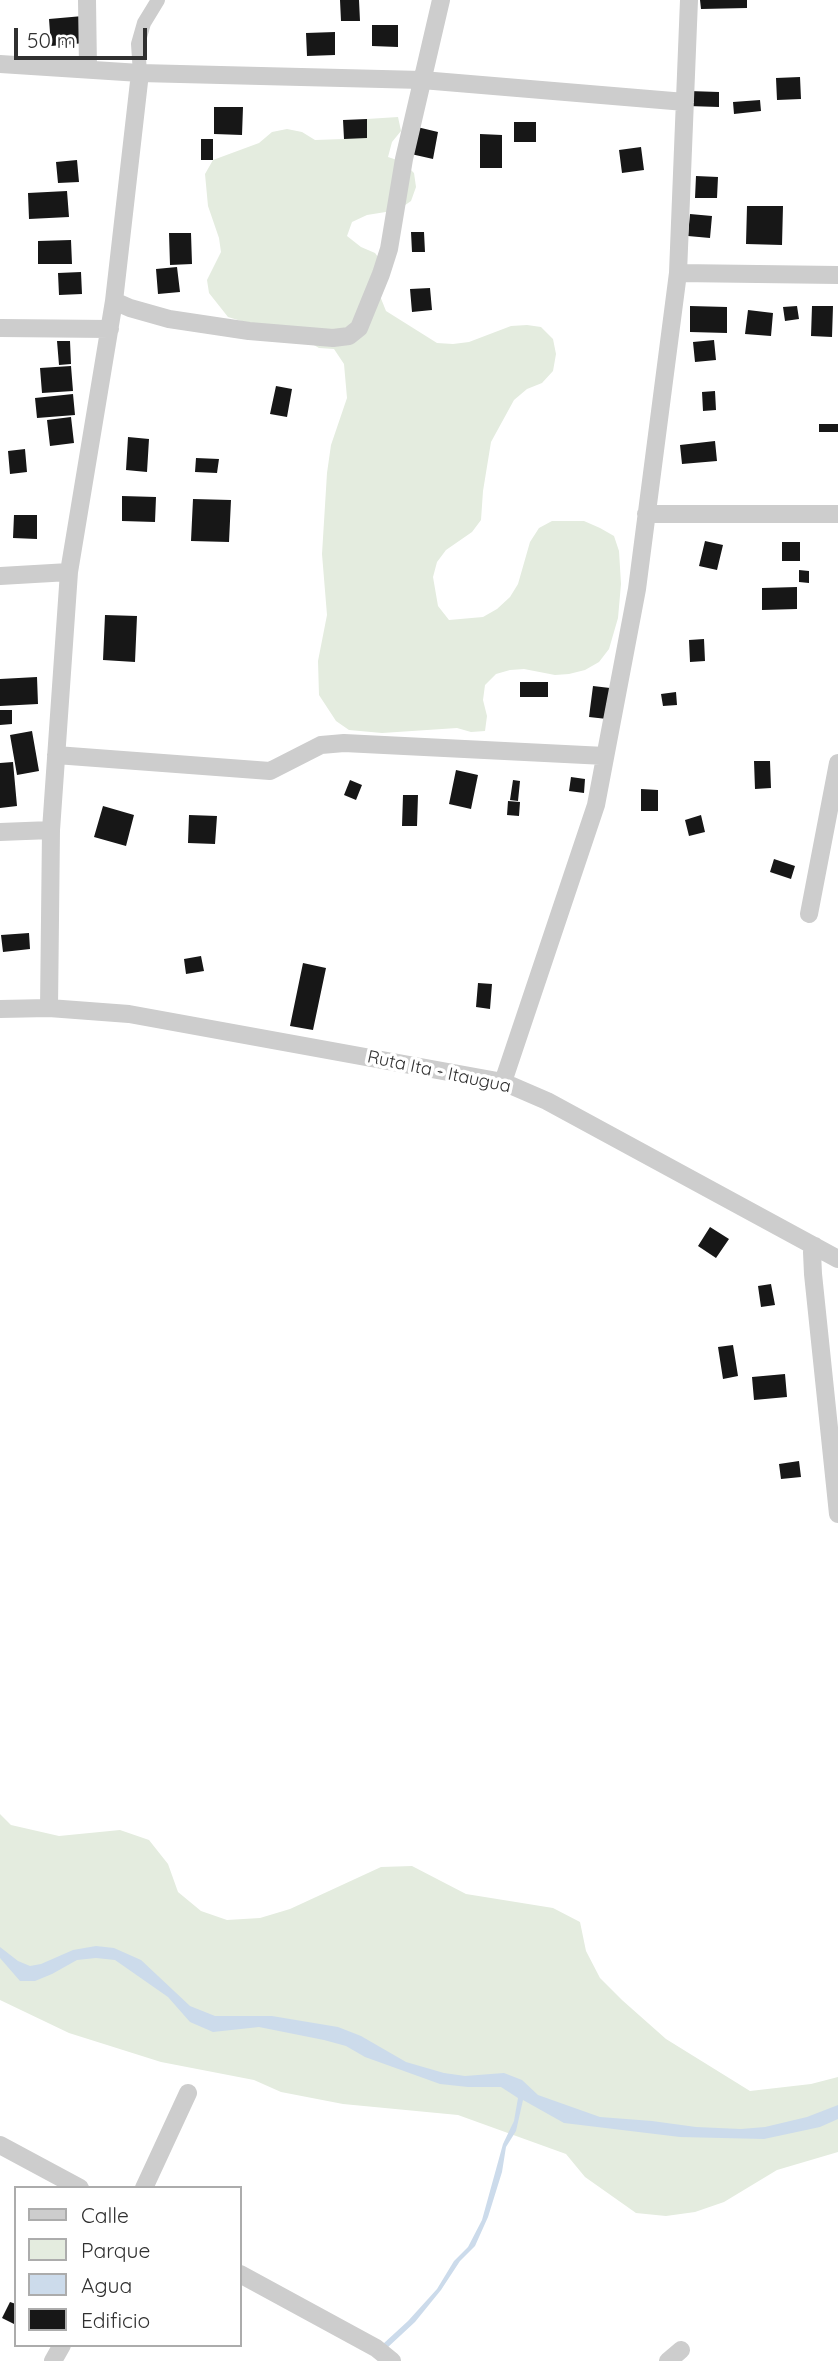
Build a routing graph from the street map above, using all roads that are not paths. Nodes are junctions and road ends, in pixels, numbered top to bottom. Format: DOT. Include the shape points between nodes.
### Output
graph roads {
  1 [pos="87,0"];
  2 [pos="158,0"];
  3 [pos="441,0"];
  4 [pos="689,0"];
  5 [pos="0,64"];
  6 [pos="88,68"];
  7 [pos="140,74"];
  8 [pos="422,79"];
  9 [pos="685,102"];
  10 [pos="678,273"];
  11 [pos="838,275"];
  12 [pos="114,301"];
  13 [pos="0,328"];
  14 [pos="110,328"];
  15 [pos="646,514"];
  16 [pos="838,514"];
  17 [pos="69,572"];
  18 [pos="0,576"];
  19 [pos="56,755"];
  20 [pos="605,756"];
  21 [pos="838,763"];
  22 [pos="51,830"];
  23 [pos="0,832"];
  24 [pos="809,914"];
  25 [pos="49,1008"];
  26 [pos="0,1009"];
  27 [pos="503,1082"];
  28 [pos="815,1246"];
  29 [pos="838,1259"];
  30 [pos="838,1514"];
  31 [pos="188,2092"];
  32 [pos="0,2145"];
  33 [pos="76,2186"];
  34 [pos="145,2186"];
  35 [pos="242,2275"];
  36 [pos="384,2355"];
  1 -- 6 [label="street"];
  2 -- 7 [label="street" via="138,44"];
  3 -- 8 [label="street"];
  4 -- 9 [label="street"];
  5 -- 6 [label="street"];
  6 -- 7 [label="street"];
  7 -- 8 [label="street"];
  7 -- 12 [label="street"];
  8 -- 9 [label="street"];
  8 -- 12 [label="street" via="389,249 359,328 333,338 203,324"];
  9 -- 10 [label="street"];
  10 -- 11 [label="street"];
  10 -- 15 [label="street"];
  12 -- 14 [label="street"];
  13 -- 14 [label="street"];
  14 -- 17 [label="street"];
  15 -- 16 [label="street"];
  15 -- 20 [label="street"];
  17 -- 18 [label="street"];
  17 -- 19 [label="street"];
  19 -- 20 [label="street" via="270,771 321,745 344,743"];
  19 -- 22 [label="street"];
  20 -- 27 [label="street" via="596,805"];
  21 -- 24 [label="street"];
  22 -- 23 [label="street"];
  22 -- 25 [label="street"];
  25 -- 26 [label="street, Ruta Ita - Itaugua"];
  25 -- 27 [label="street, Ruta Ita - Itaugua" via="129,1014"];
  27 -- 28 [label="street, Ruta Ita - Itaugua" via="547,1101"];
  28 -- 29 [label="street, Ruta Ita - Itaugua"];
  28 -- 30 [label="street" via="813,1274"];
  31 -- 34 [label="street"];
  32 -- 33 [label="street"];
  35 -- 36 [label="street"];
}
